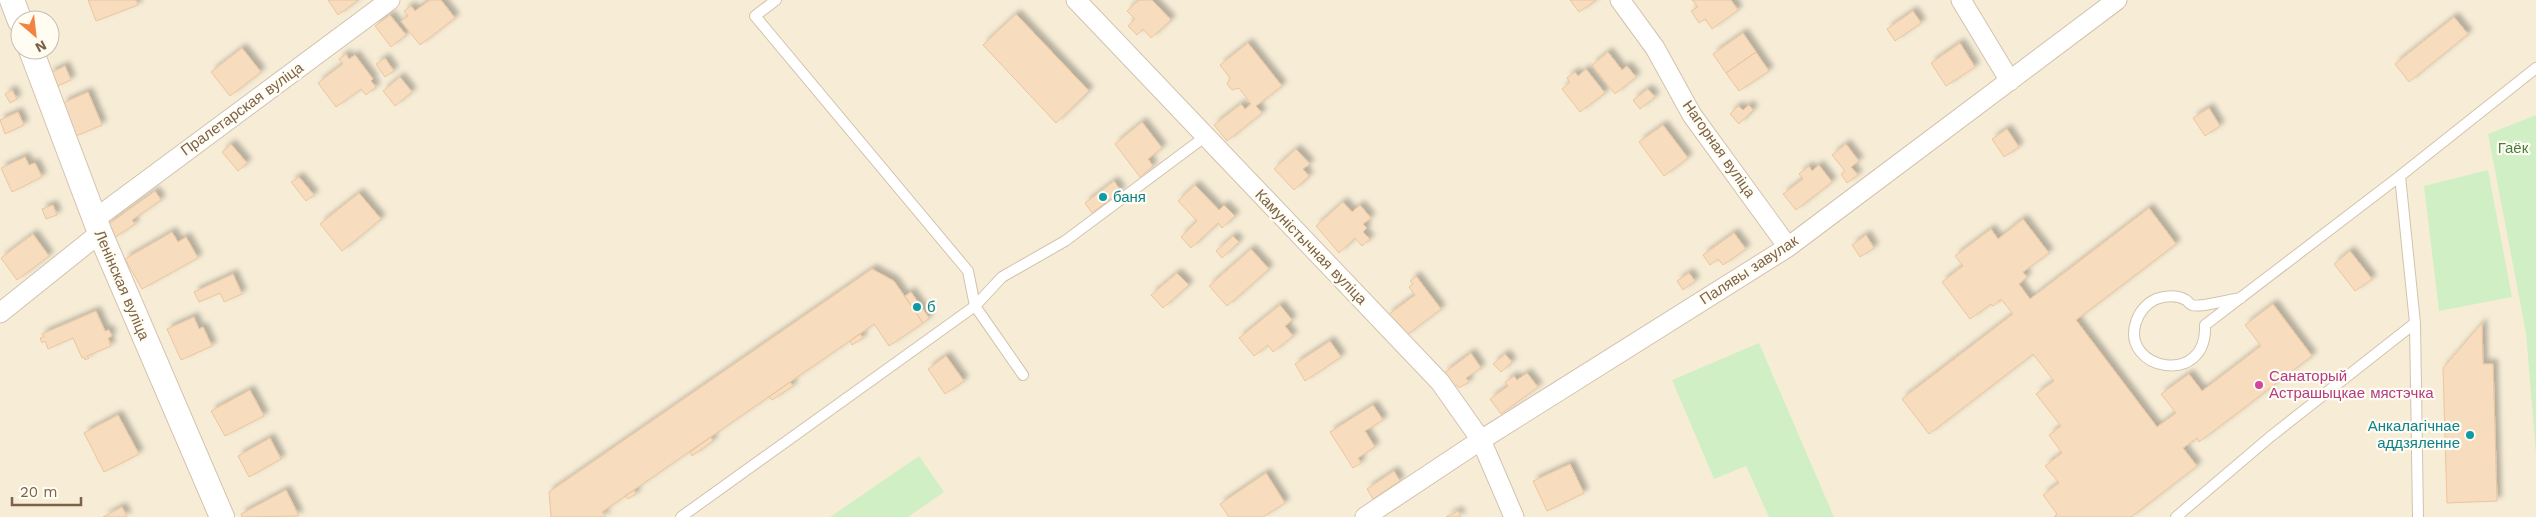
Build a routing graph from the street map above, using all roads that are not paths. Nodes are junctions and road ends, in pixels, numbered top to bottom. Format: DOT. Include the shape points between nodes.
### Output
graph roads {
  1 [pos="8,0"];
  2 [pos="390,0"];
  3 [pos="776,0"];
  4 [pos="1076,0"];
  5 [pos="1620,0"];
  6 [pos="1961,0"];
  7 [pos="2117,0"];
  8 [pos="0,5"];
  9 [pos="35,60"];
  10 [pos="2536,68"];
  11 [pos="2010,81"];
  12 [pos="1206,136"];
  13 [pos="2400,176"];
  14 [pos="97,226"];
  15 [pos="1788,247"];
  16 [pos="2241,298"];
  17 [pos="975,306"];
  18 [pos="0,313"];
  19 [pos="2415,323"];
  20 [pos="1023,375"];
  21 [pos="1481,440"];
  22 [pos="222,517"];
  23 [pos="681,517"];
  24 [pos="1365,517"];
  25 [pos="1514,517"];
  26 [pos="2176,517"];
  27 [pos="2418,517"];
  1 -- 8 [label="street"];
  2 -- 14 [label="street, Пралетарская вуліца"];
  3 -- 17 [label="lane" via="756,16 968,271"];
  4 -- 12 [label="street, Камуністычная вуліца"];
  5 -- 15 [label="street, Нагорная вуліца" via="1655,48 1692,115"];
  6 -- 11 [label="street"];
  7 -- 11 [label="street, Палявы завулак"];
  9 -- 14 [label="street, Ленінская вуліца"];
  10 -- 13 [label="lane"];
  11 -- 15 [label="street, Палявы завулак"];
  12 -- 17 [label="lane" via="1065,241 1002,277"];
  12 -- 21 [label="street, Камуністычная вуліца" via="1440,382"];
  13 -- 16 [label="lane"];
  13 -- 19 [label="lane"];
  14 -- 18 [label="street, Пралетарская вуліца"];
  14 -- 22 [label="street, Ленінская вуліца"];
  15 -- 21 [label="street, Палявы завулак"];
  16 -- 16 [label="lane" via="2192,305 2177,297 2153,300 2143,308 2135,326 2141,351 2149,360 2161,365 2185,364 2202,347 2205,325"];
  17 -- 20 [label="lane"];
  17 -- 23 [label="lane"];
  19 -- 26 [label="lane" via="2270,437"];
  19 -- 27 [label="lane"];
  21 -- 24 [label="street, Палявы завулак"];
  21 -- 25 [label="street, Камуністычная вуліца"];
}
